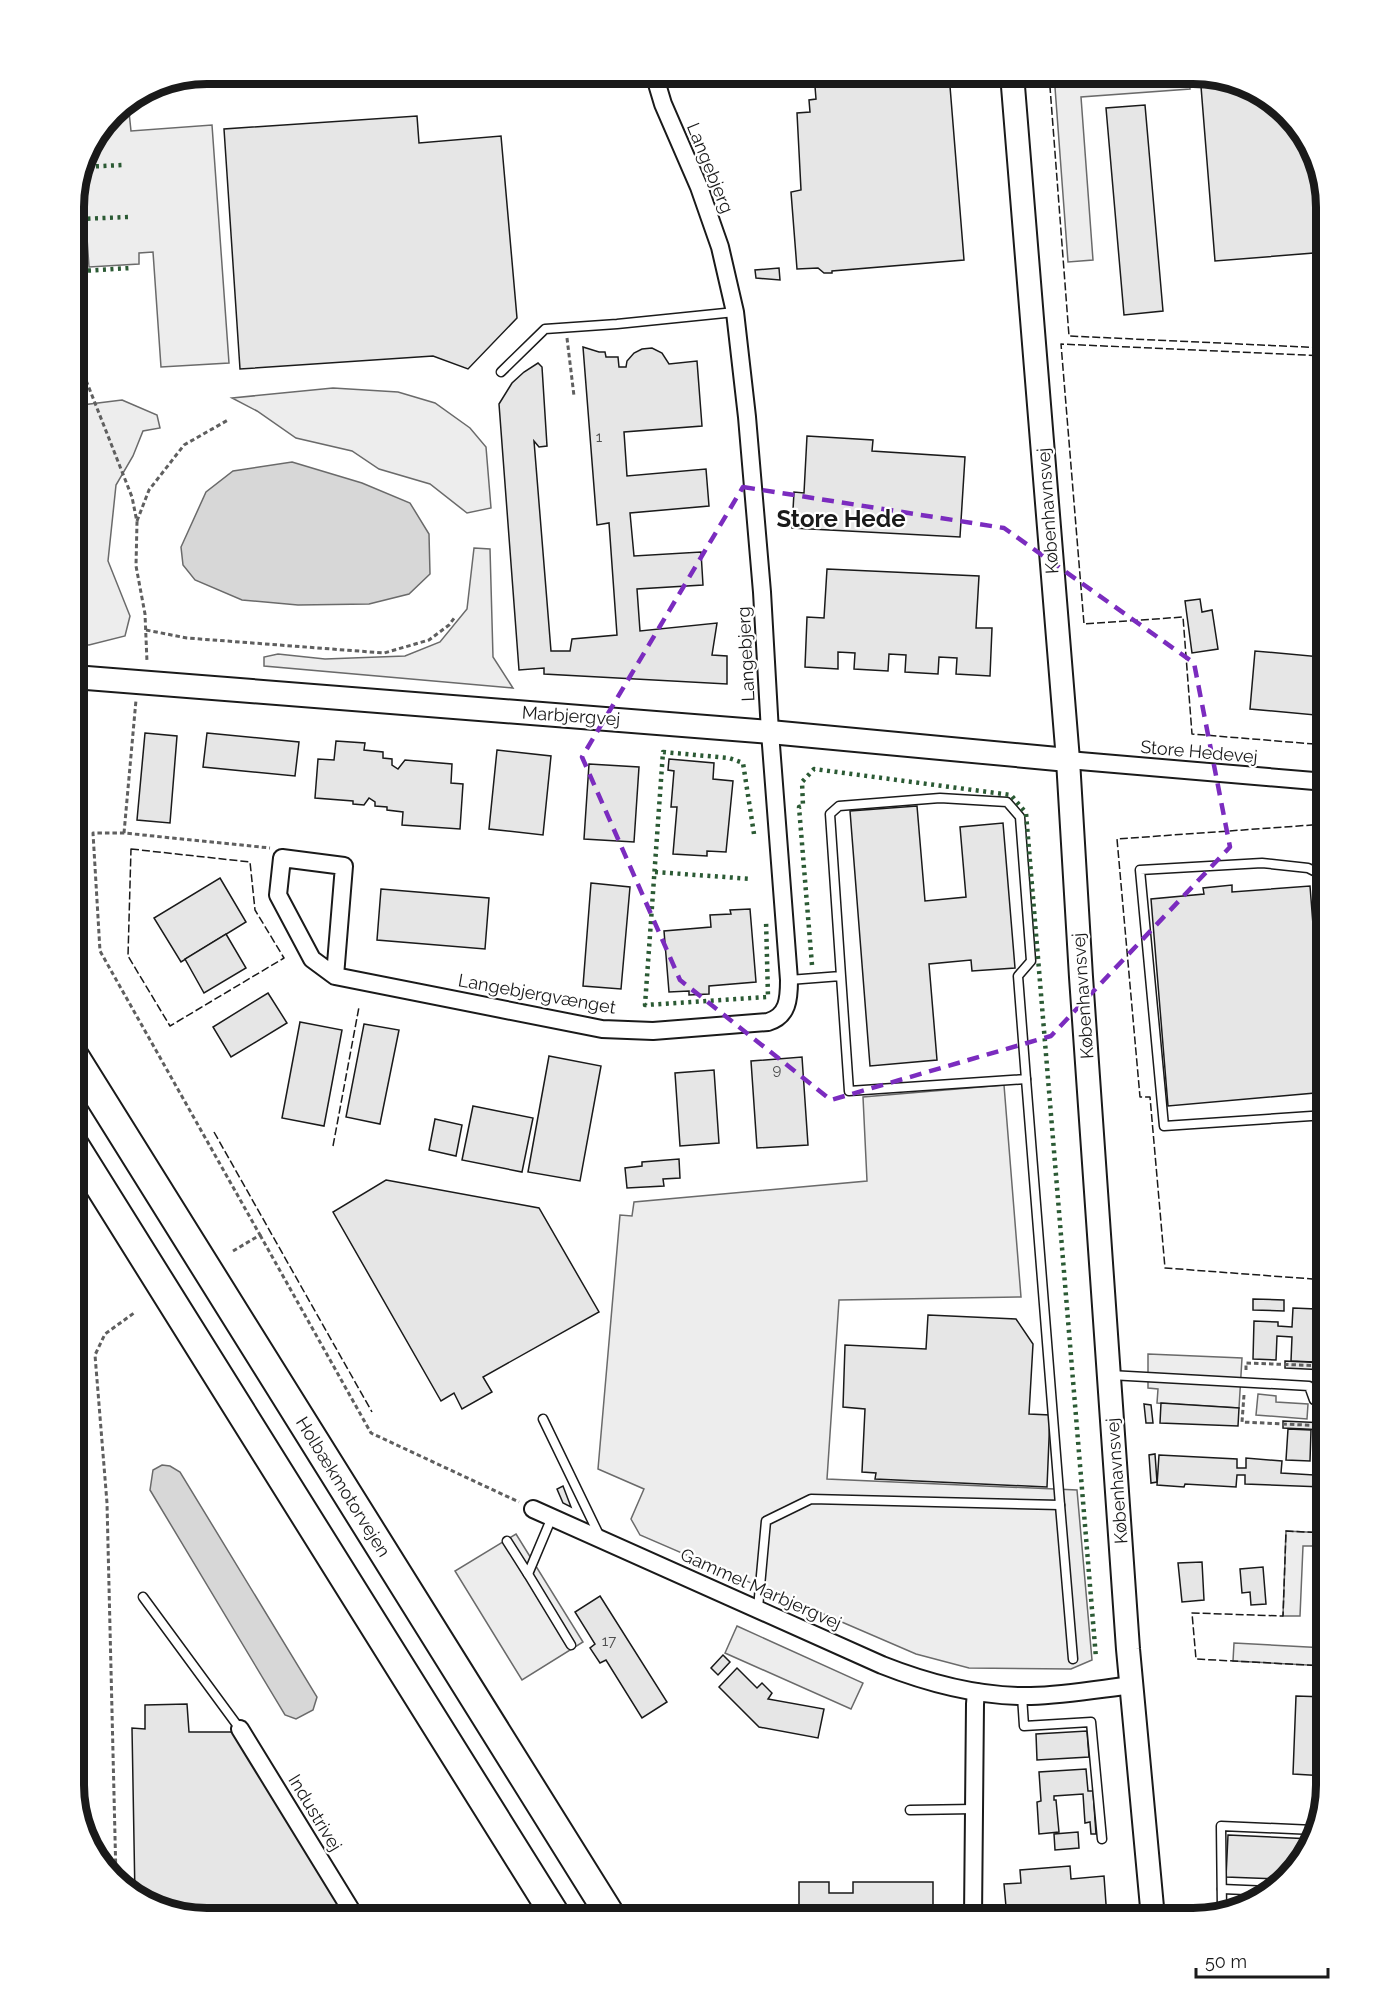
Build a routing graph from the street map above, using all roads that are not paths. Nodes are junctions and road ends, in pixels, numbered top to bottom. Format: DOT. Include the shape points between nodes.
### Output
graph roads {
  1 [pos="657,84"];
  2 [pos="1013,84"];
  3 [pos="735,312"];
  4 [pos="501,372"];
  5 [pos="84,678"];
  6 [pos="770,732"];
  7 [pos="1068,760"];
  8 [pos="1316,781"];
  9 [pos="1316,872"];
  10 [pos="335,976"];
  11 [pos="841,976"];
  12 [pos="789,987"];
  13 [pos="84,1072"];
  14 [pos="1026,1079"];
  15 [pos="1316,1116"];
  16 [pos="84,1160"];
  17 [pos="1109,1375"];
  18 [pos="1316,1400"];
  19 [pos="543,1419"];
  20 [pos="1060,1505"];
  21 [pos="533,1509"];
  22 [pos="552,1517"];
  23 [pos="601,1539"];
  24 [pos="507,1541"];
  25 [pos="528,1574"];
  26 [pos="143,1597"];
  27 [pos="758,1608"];
  28 [pos="571,1645"];
  29 [pos="1073,1659"];
  30 [pos="1132,1685"];
  31 [pos="976,1692"];
  32 [pos="1023,1696"];
  33 [pos="240,1729"];
  34 [pos="910,1809"];
  35 [pos="974,1809"];
  36 [pos="1308,1830"];
  37 [pos="1102,1839"];
  38 [pos="1222,1888"];
  39 [pos="1256,1890"];
  40 [pos="1222,1905"];
  41 [pos="546,1906"];
  42 [pos="350,1908"];
  43 [pos="606,1908"];
  44 [pos="973,1908"];
  45 [pos="1152,1908"];
  1 -- 3 [label="street, Langebjerg" via="720,247"];
  2 -- 7 [label="main road, Københavnsvej"];
  3 -- 4 [label="lane" via="545,329"];
  3 -- 6 [label="street, Langebjerg" via="761,581"];
  5 -- 6 [label="main road, Marbjergvej"];
  6 -- 7 [label="main road, Marbjergvej"];
  6 -- 12 [label="street, Langebjerg"];
  7 -- 8 [label="street, Store Hedevej"];
  7 -- 17 [label="main road, Københavnsvej"];
  9 -- 15 [label="lane" via="1262,863 1140,870 1164,1126"];
  10 -- 10 [label="street, Langebjergvænget" via="312,959 278,895 282,858 344,866"];
  10 -- 12 [label="street, Langebjergvænget" via="602,1029 653,1031 768,1022 782,1014"];
  11 -- 12 [label="lane"];
  11 -- 14 [label="lane" via="849,1091"];
  11 -- 14 [label="lane" via="830,814 839,806 940,798 1007,802 1020,817 1031,961 1018,976"];
  13 -- 43 [label="highway, Holbækmotorvejen"];
  14 -- 20 [label="lane"];
  16 -- 41 [label="highway"];
  17 -- 18 [label="lane" via="1309,1386"];
  17 -- 30 [label="main road, Københavnsvej"];
  19 -- 23 [label="lane"];
  20 -- 27 [label="lane" via="811,1499 766,1521"];
  20 -- 29 [label="lane"];
  21 -- 22 [label="street, Gammel Marbjergvej"];
  22 -- 23 [label="street, Gammel Marbjergvej"];
  22 -- 25 [label="lane"];
  23 -- 27 [label="street, Gammel Marbjergvej"];
  24 -- 25 [label="lane"];
  25 -- 28 [label="lane"];
  26 -- 33 [label="lane"];
  27 -- 31 [label="street, Gammel Marbjergvej" via="903,1673"];
  30 -- 32 [label="street, Gammel Marbjergvej"];
  30 -- 45 [label="main road, Københavnsvej"];
  31 -- 32 [label="street, Gammel Marbjergvej"];
  31 -- 35 [label="street"];
  32 -- 37 [label="lane" via="1024,1726 1091,1722"];
  33 -- 42 [label="street, Industrivej"];
  34 -- 35 [label="lane"];
  35 -- 44 [label="street"];
  36 -- 38 [label="lane" via="1221,1826"];
  38 -- 39 [label="lane"];
  38 -- 40 [label="lane"];
}
